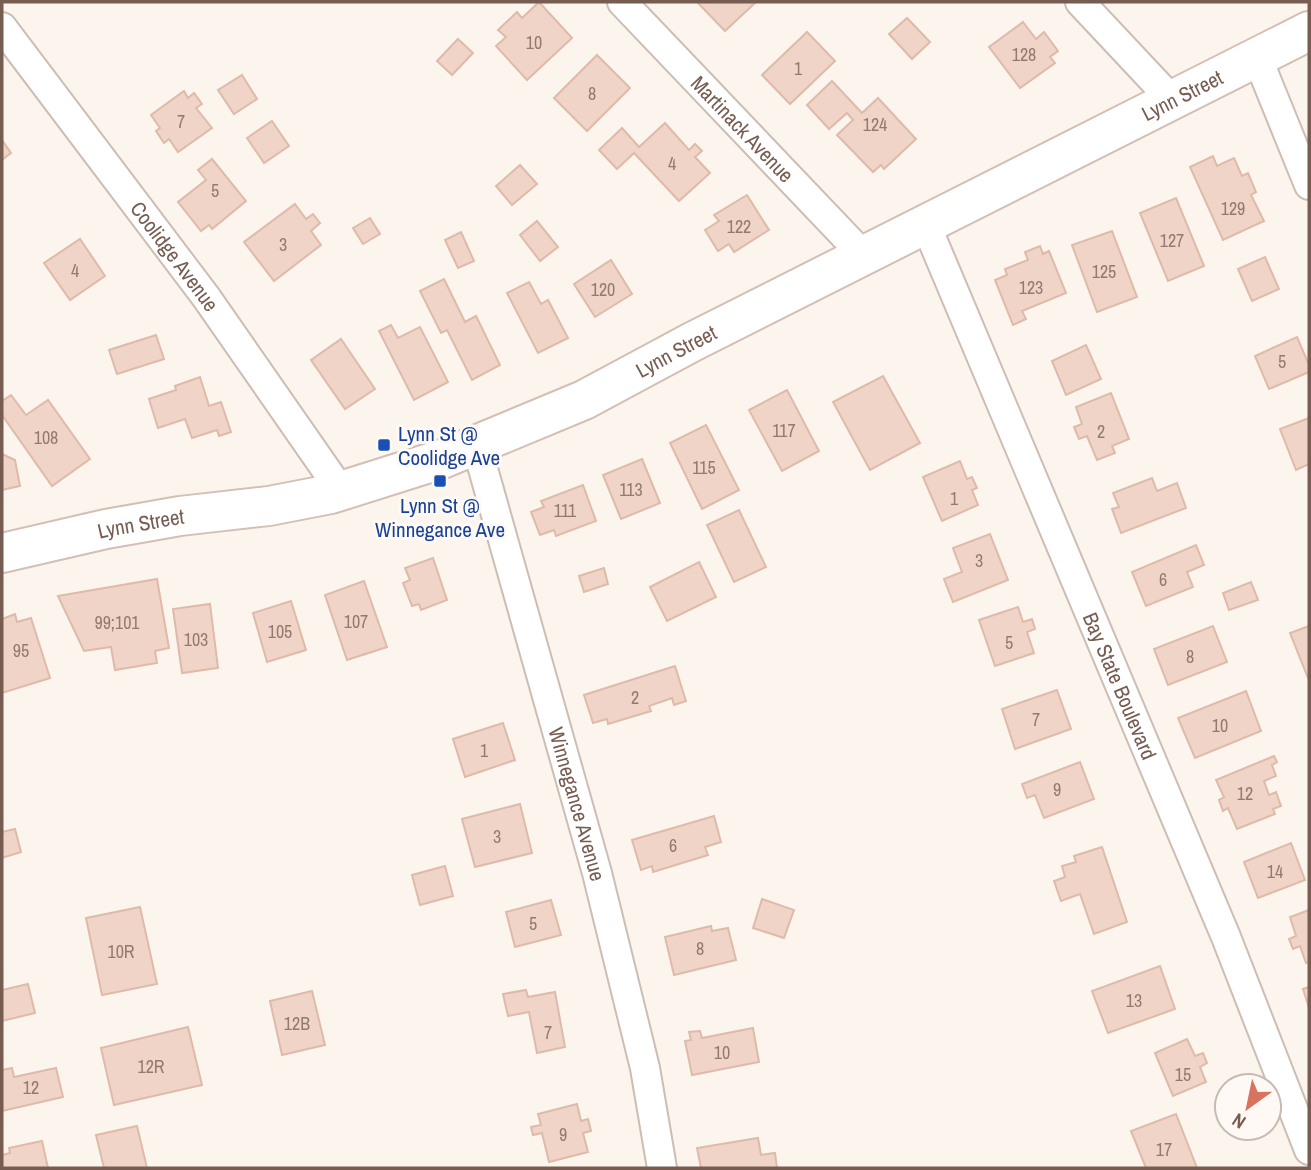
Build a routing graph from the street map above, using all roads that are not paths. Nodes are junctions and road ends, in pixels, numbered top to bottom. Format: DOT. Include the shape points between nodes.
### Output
graph roads {
  1 [pos="622,2"];
  2 [pos="1080,2"];
  3 [pos="2,27"];
  4 [pos="1309,31"];
  5 [pos="1256,57"];
  6 [pos="1172,100"];
  7 [pos="1309,185"];
  8 [pos="926,225"];
  9 [pos="864,256"];
  10 [pos="476,444"];
  11 [pos="341,491"];
  12 [pos="2,553"];
  13 [pos="1309,1150"];
  14 [pos="662,1168"];
  1 -- 9 [label="street, Martinack Avenue"];
  2 -- 6 [label="street"];
  3 -- 11 [label="street, Coolidge Avenue" via="206,297"];
  4 -- 5 [label="main road, Lynn Street"];
  5 -- 6 [label="main road, Lynn Street"];
  5 -- 7 [label="street"];
  6 -- 8 [label="main road, Lynn Street"];
  8 -- 9 [label="main road, Lynn Street"];
  8 -- 13 [label="street, Bay State Boulevard" via="1217,914"];
  9 -- 10 [label="main road, Lynn Street" via="584,400"];
  10 -- 11 [label="main road, Lynn Street"];
  10 -- 14 [label="street, Winnegance Avenue" via="597,873 645,1068"];
  11 -- 12 [label="main road, Lynn Street" via="106,529"];
}
